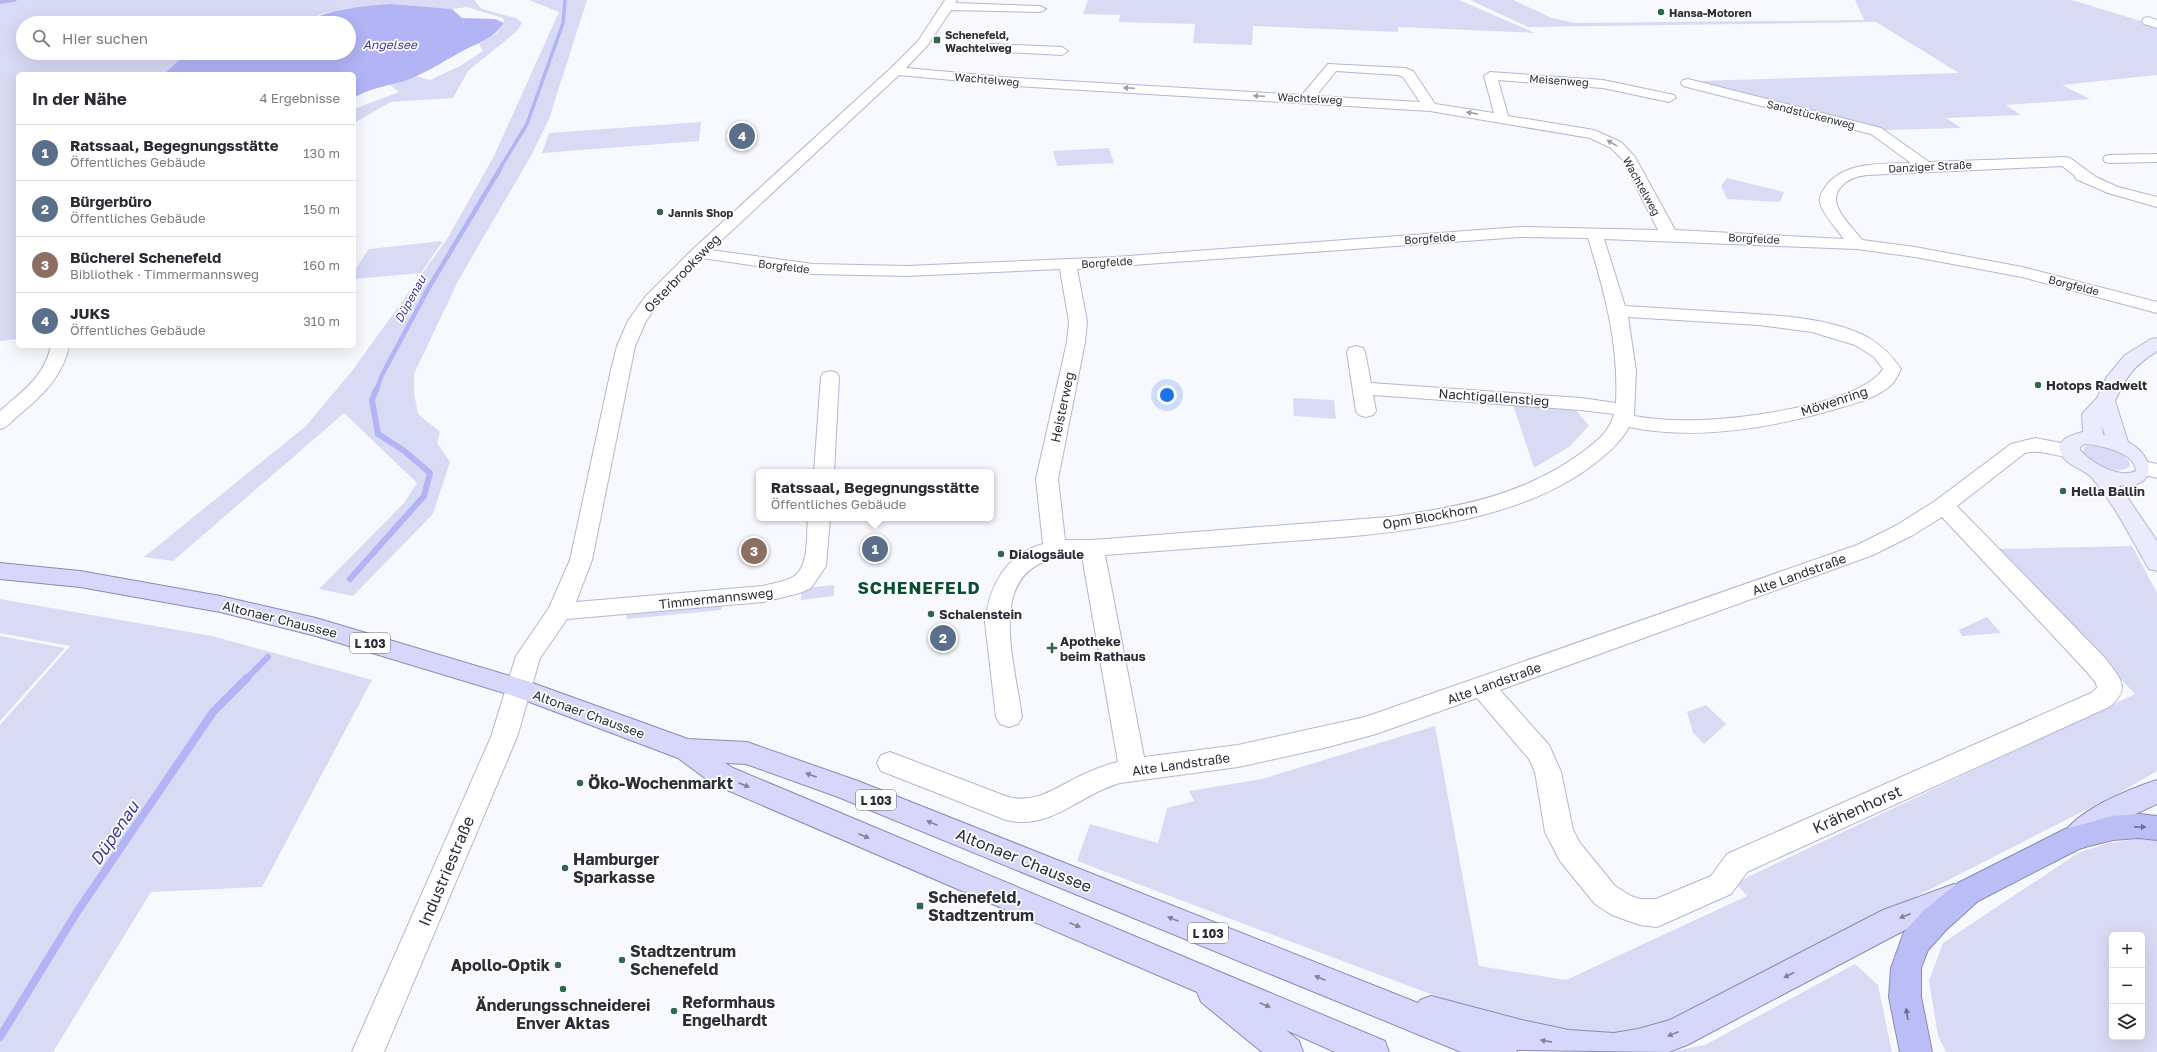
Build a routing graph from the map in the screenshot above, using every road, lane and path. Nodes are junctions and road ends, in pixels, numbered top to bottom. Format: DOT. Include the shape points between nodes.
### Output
graph roads {
  1 [pos="949,3"];
  2 [pos="1043,5"];
  3 [pos="1033,24"];
  4 [pos="991,48"];
  5 [pos="1029,51"];
  6 [pos="1062,52"];
  7 [pos="896,71"];
  8 [pos="1015,82"];
  9 [pos="1688,83"];
  10 [pos="1307,98"];
  11 [pos="1669,98"];
  12 [pos="1430,106"];
  13 [pos="1502,118"];
  14 [pos="2157,158"];
  15 [pos="2110,159"];
  16 [pos="1925,166"];
  17 [pos="2157,202"];
  18 [pos="1594,233"];
  19 [pos="1668,235"];
  20 [pos="1857,244"];
  21 [pos="698,253"];
  22 [pos="1068,265"];
  23 [pos="2157,308"];
  24 [pos="1618,311"];
  25 [pos="2157,343"];
  26 [pos="60,348"];
  27 [pos="1356,352"];
  28 [pos="830,377"];
  29 [pos="1362,388"];
  30 [pos="2105,401"];
  31 [pos="1366,411"];
  32 [pos="1624,416"];
  33 [pos="0,423"];
  34 [pos="2093,438"];
  35 [pos="2119,445"];
  36 [pos="2070,451"];
  37 [pos="824,469"];
  38 [pos="2152,470"];
  39 [pos="2099,472"];
  40 [pos="2128,479"];
  41 [pos="1943,506"];
  42 [pos="819,521"];
  43 [pos="2143,536"];
  44 [pos="1092,548"];
  45 [pos="1055,549"];
  46 [pos="2157,563"];
  47 [pos="0,571"];
  48 [pos="560,611"];
  49 [pos="1483,687"];
  50 [pos="518,688"];
  51 [pos="1009,717"];
  52 [pos="687,750"];
  53 [pos="890,763"];
  54 [pos="1133,769"];
  55 [pos="2150,798"];
  56 [pos="2157,828"];
  57 [pos="2075,838"];
  58 [pos="1968,892"];
  59 [pos="1190,973"];
  60 [pos="1356,992"];
  61 [pos="368,1052"];
  62 [pos="1287,1052"];
  63 [pos="1373,1052"];
  64 [pos="1501,1052"];
  65 [pos="1916,1052"];
  1 -- 2 [label="street"];
  1 -- 7 [label="street, Osterbrooksweg" via="922,43"];
  2 -- 3 [label="street"];
  4 -- 5 [label="street"];
  5 -- 6 [label="street"];
  5 -- 8 [label="street"];
  7 -- 8 [label="street, Wachtelweg"];
  7 -- 21 [label="street, Osterbrooksweg"];
  10 -- 8 [label="street, Wachtelweg, one-way"];
  9 -- 16 [label="street, Sandstückenweg" via="1871,130 1884,135"];
  10 -- 12 [label="street, Wachtelweg"];
  10 -- 12 [label="street" via="1333,67 1400,70 1408,74"];
  11 -- 13 [label="street, Meisenweg" via="1604,84 1490,76"];
  13 -- 12 [label="street, Wachtelweg, one-way"];
  19 -- 13 [label="street, Wachtelweg, one-way" via="1628,157 1616,145 1594,134"];
  14 -- 15 [label="street"];
  16 -- 17 [label="street, Danziger Straße" via="2021,163 2060,169 2114,190"];
  16 -- 20 [label="street, Danziger Straße" via="1862,171 1849,175 1833,187 1827,196 1828,204"];
  18 -- 19 [label="street, Borgfelde"];
  18 -- 22 [label="street, Borgfelde" via="1520,232 1466,235"];
  18 -- 24 [label="street"];
  19 -- 20 [label="street, Borgfelde"];
  20 -- 23 [label="street, Borgfelde" via="1991,266"];
  21 -- 22 [label="street, Borgfelde" via="789,267 852,271"];
  21 -- 48 [label="street, Osterbrooksweg" via="651,301 637,321 626,346 582,560"];
  22 -- 45 [label="street, Heisterweg" via="1078,322 1048,474"];
  24 -- 32 [label="street" via="1627,371"];
  24 -- 32 [label="street, Möwenring" via="1762,320 1818,327 1868,344 1886,359 1892,369 1888,378 1868,392 1840,402 1769,419 1718,425 1646,425"];
  25 -- 30 [label="main road" via="2132,360 2116,378"];
  26 -- 33 [label="street" via="58,358 31,396 8,412"];
  27 -- 29 [label="street"];
  28 -- 37 [label="street"];
  29 -- 31 [label="street"];
  29 -- 32 [label="street, Nachtigallenstieg" via="1581,404"];
  30 -- 34 [label="main road" via="2092,414"];
  30 -- 35 [label="main road"];
  32 -- 44 [label="street, Opm Blockhorn" via="1606,444 1577,470 1539,488 1438,517 1354,528"];
  34 -- 35 [label="main road"];
  34 -- 36 [label="main road" via="2075,441 2070,445"];
  35 -- 38 [label="main road" via="2138,456"];
  36 -- 39 [label="main road" via="2082,464"];
  36 -- 41 [label="street, Alte Landstraße" via="2035,444 2018,448"];
  38 -- 40 [label="main road" via="2143,477"];
  39 -- 40 [label="main road"];
  39 -- 43 [label="main road"];
  40 -- 43 [label="main road"];
  41 -- 49 [label="street, Alte Landstraße" via="1906,530 1865,550"];
  41 -- 49 [label="street, Krähenhorst" via="2096,665 2108,680 2110,692 2100,700 1737,863 1721,885 1657,913 1640,912 1622,906 1605,895 1570,852 1559,832 1548,772 1540,753"];
  42 -- 48 [label="street, Timmermannsweg" via="815,566 803,582 792,587 763,594"];
  43 -- 46 [label="main road"];
  44 -- 45 [label="street, Opm Blockhorn"];
  44 -- 54 [label="street"];
  45 -- 51 [label="street, Opm Blockhorn" via="1036,554 1021,563 1002,590 998,608"];
  47 -- 50 [label="main road, Altonaer Chaussee / L 103" via="80,580 220,604 316,627"];
  48 -- 50 [label="street, Osterbrooksweg" via="528,656"];
  49 -- 54 [label="street, Alte Landstraße" via="1367,727 1305,744 1194,763"];
  50 -- 52 [label="main road, Altonaer Chaussee / L 103"];
  50 -- 61 [label="street, Industriestraße" via="504,737"];
  52 -- 59 [label="main road, Altonaer Chaussee / L 103, one-way" via="722,776"];
  60 -- 52 [label="main road, Altonaer Chaussee / L 103, one-way" via="848,789 747,752"];
  53 -- 54 [label="street, Alte Landstraße" via="1022,812 1039,809 1108,776"];
  55 -- 57 [label="main road" via="2100,818"];
  57 -- 56 [label="highway, one-way" via="2113,828"];
  57 -- 58 [label="highway"];
  58 -- 60 [label="main road, one-way" via="1894,920 1676,1034 1640,1044 1614,1048 1579,1047 1541,1040"];
  65 -- 58 [label="highway, one-way" via="1904,997 1906,968 1915,942 1935,920"];
  59 -- 62 [label="main road"];
  59 -- 63 [label="main road, L 103, one-way"];
  60 -- 64 [label="main road, L 103"];
}
